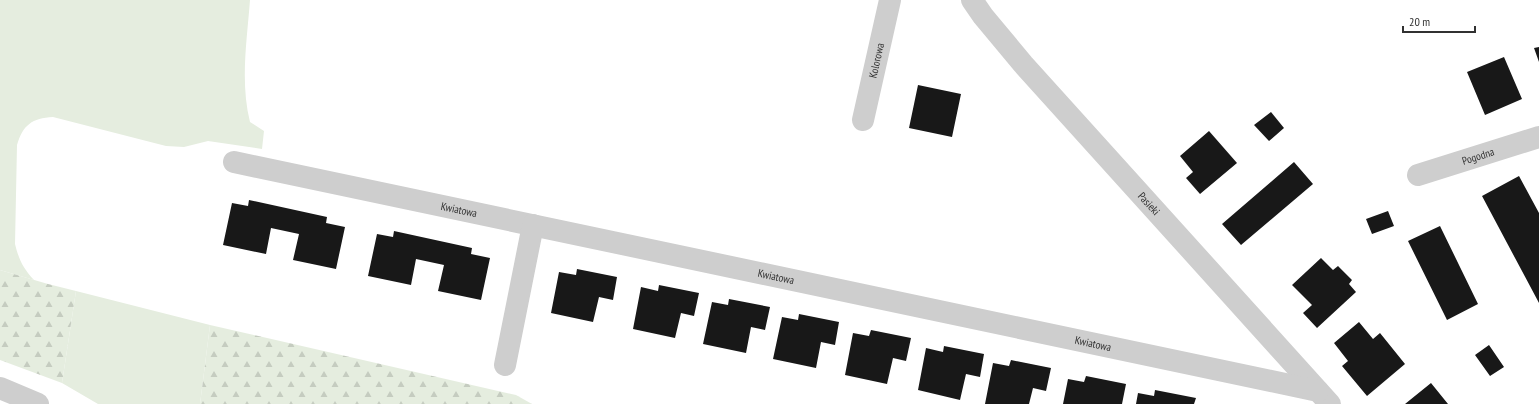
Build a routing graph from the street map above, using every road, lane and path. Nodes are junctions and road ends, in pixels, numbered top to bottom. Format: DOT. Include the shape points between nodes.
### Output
graph roads {
  1 [pos="890,0"];
  2 [pos="972,0"];
  3 [pos="863,120"];
  4 [pos="1539,137"];
  5 [pos="234,162"];
  6 [pos="1418,175"];
  7 [pos="532,225"];
  8 [pos="504,365"];
  9 [pos="0,388"];
  10 [pos="1324,397"];
  11 [pos="38,404"];
  1 -- 3 [label="street, Kolorowa"];
  2 -- 10 [label="street, Pasieki" via="1023,64"];
  4 -- 6 [label="street, Pogodna"];
  5 -- 7 [label="street, Kwiatowa"];
  7 -- 8 [label="street"];
  7 -- 10 [label="street, Kwiatowa"];
  9 -- 11 [label="street"];
}
